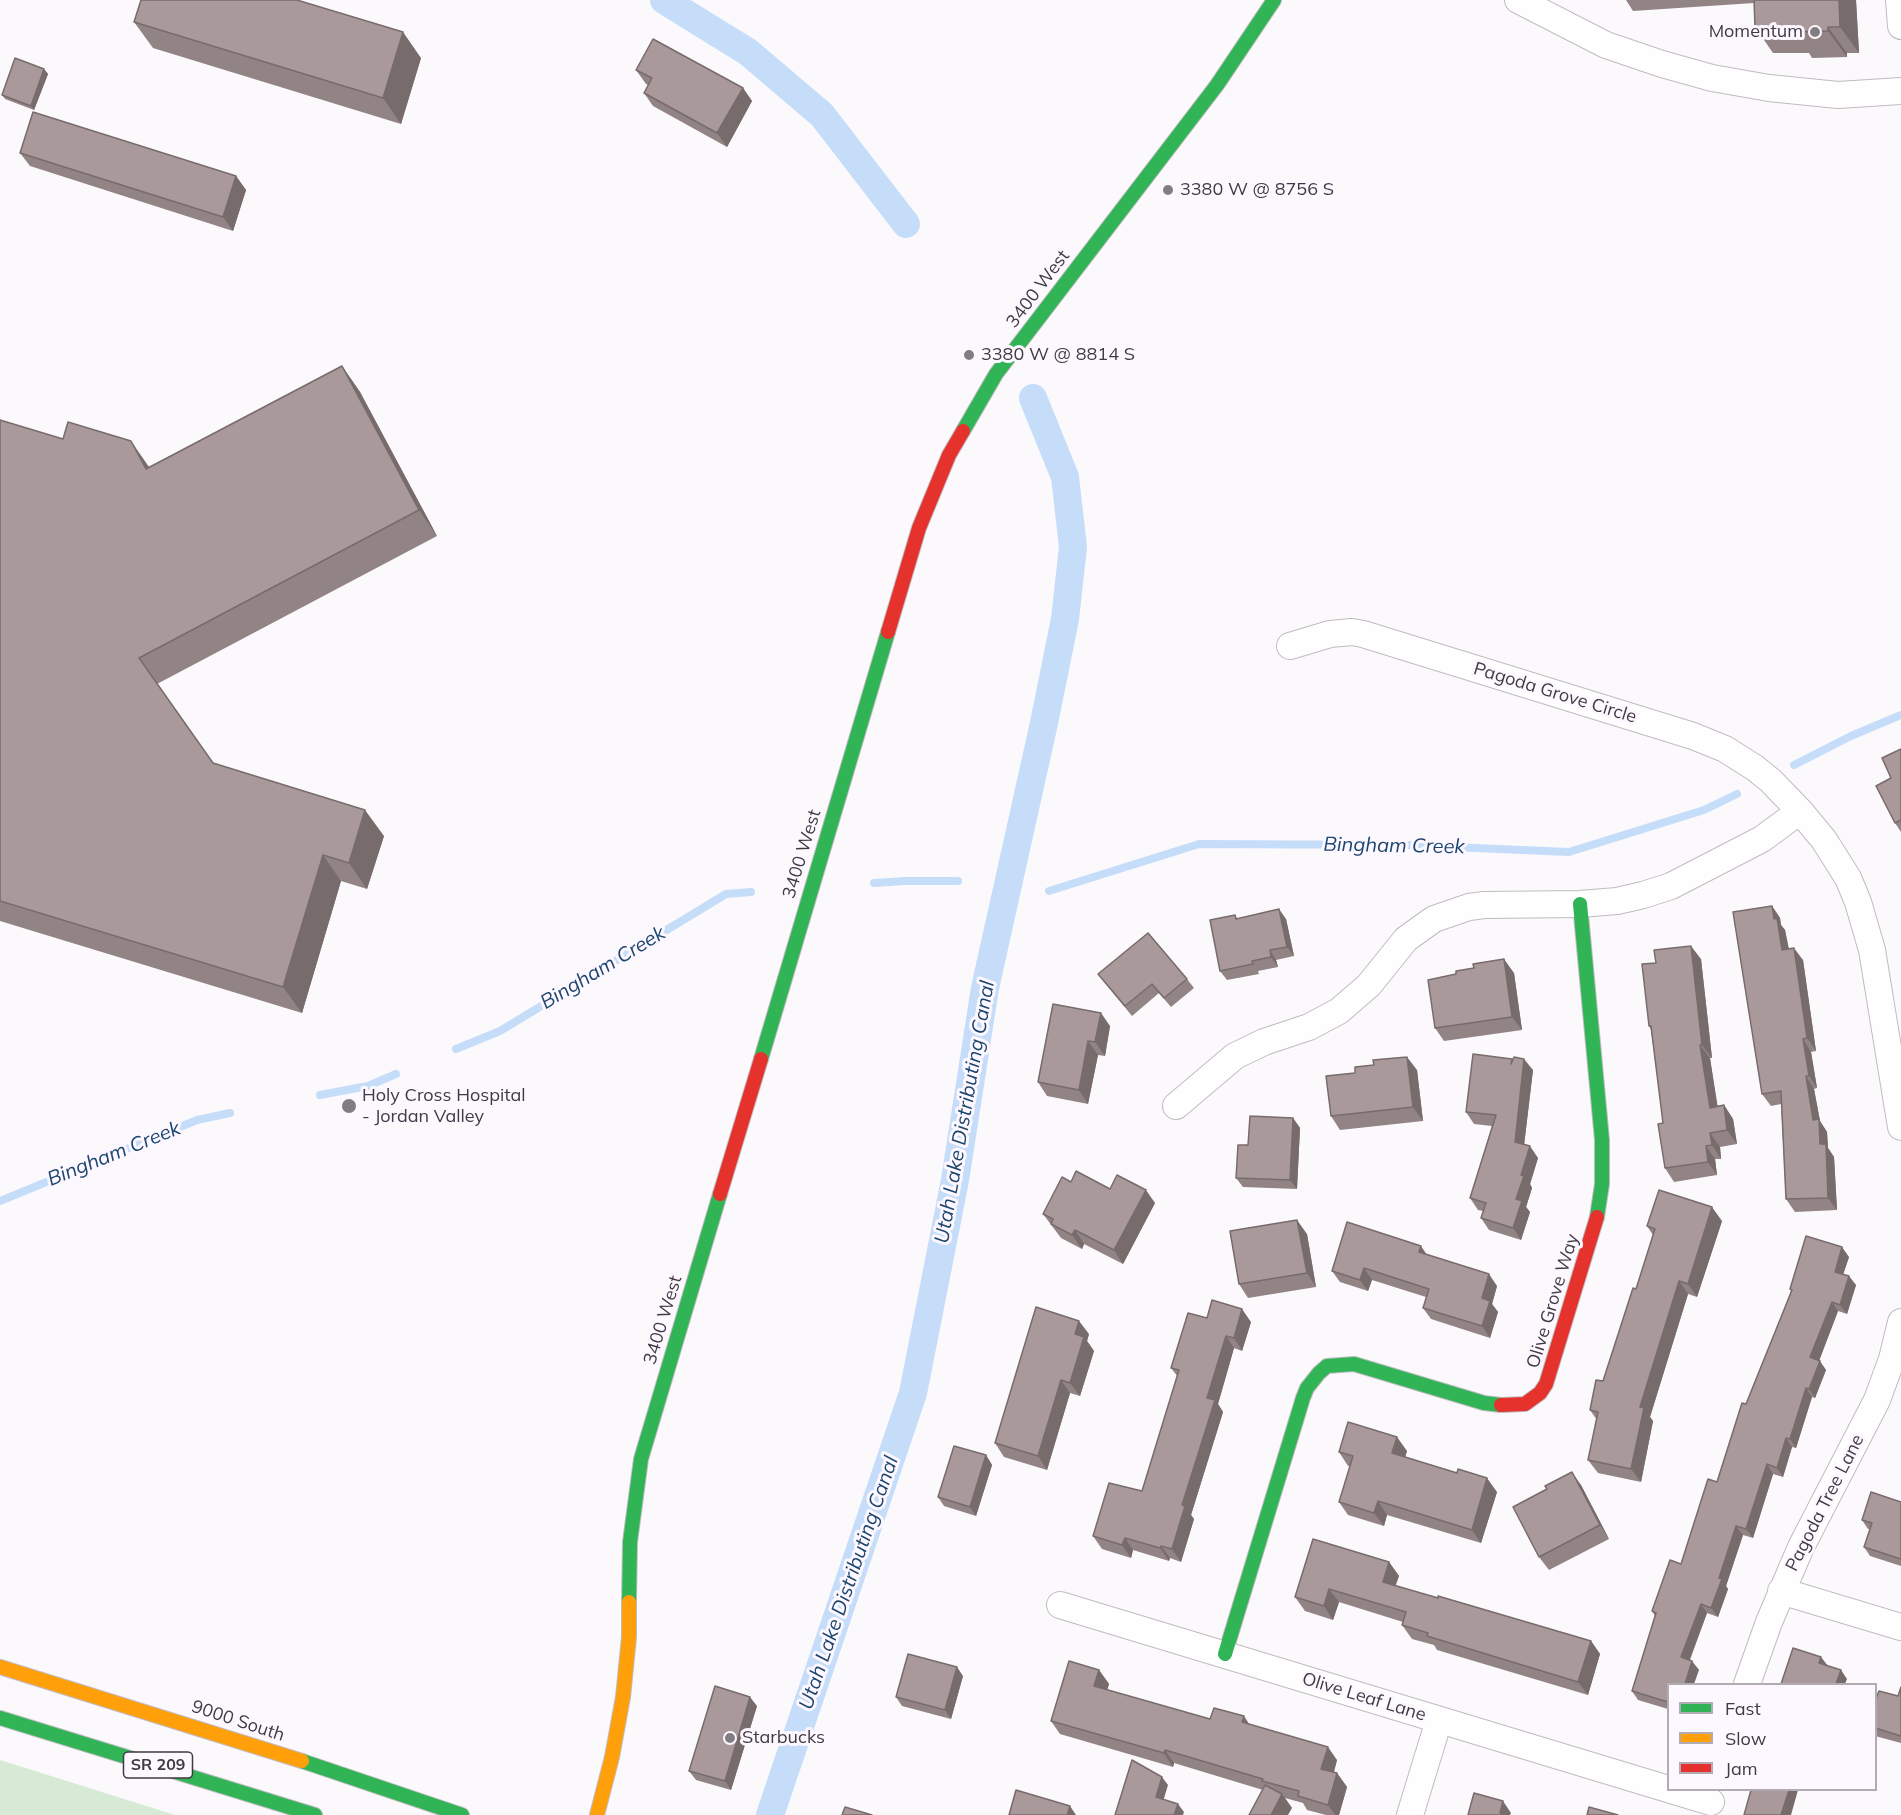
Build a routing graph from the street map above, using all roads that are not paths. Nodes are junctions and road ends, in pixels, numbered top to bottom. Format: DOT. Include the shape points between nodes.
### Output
graph roads {
  1 [pos="1274,0"];
  2 [pos="1518,0"];
  3 [pos="1899,0"];
  4 [pos="1901,26"];
  5 [pos="1901,92"];
  6 [pos="1290,646"];
  7 [pos="1800,811"];
  8 [pos="1580,904"];
  9 [pos="1176,1106"];
  10 [pos="1901,1127"];
  11 [pos="1901,1322"];
  12 [pos="1896,1360"];
  13 [pos="1781,1591"];
  14 [pos="1060,1605"];
  15 [pos="1901,1628"];
  16 [pos="1225,1654"];
  17 [pos="0,1667"];
  18 [pos="1747,1683"];
  19 [pos="0,1718"];
  20 [pos="1439,1720"];
  21 [pos="1667,1788"];
  22 [pos="1676,1791"];
  23 [pos="1711,1802"];
  24 [pos="315,1815"];
  25 [pos="462,1815"];
  26 [pos="597,1815"];
  27 [pos="1410,1815"];
  1 -- 26 [label="street, 3400 West" via="1217,85 996,374 949,455 919,528 643,1450 631,1533 629,1637 623,1697"];
  2 -- 5 [label="street" via="1606,45 1712,78 1838,95"];
  3 -- 4 [label="street"];
  6 -- 7 [label="street, Pagoda Grove Circle" via="1341,632 1363,634 1693,736 1725,749 1755,768"];
  7 -- 8 [label="street" via="1762,839 1671,886 1617,901"];
  7 -- 10 [label="street" via="1836,857 1858,902 1872,950"];
  8 -- 9 [label="street" via="1484,905 1434,919 1406,939 1369,985 1339,1011 1235,1056"];
  8 -- 16 [label="street, Olive Grove Way" via="1602,1140 1602,1185 1595,1228 1546,1384 1525,1404 1505,1406 1354,1364 1335,1364 1319,1372 1303,1398"];
  11 -- 12 [label="street, Pagoda Tree Lane"];
  12 -- 13 [label="street, Pagoda Tree Lane"];
  13 -- 15 [label="street"];
  13 -- 18 [label="street, Pagoda Tree Lane"];
  14 -- 16 [label="street, Olive Leaf Lane"];
  16 -- 20 [label="street, Olive Leaf Lane"];
  17 -- 25 [label="street, 9000 South / SR 209"];
  19 -- 24 [label="street, SR 209"];
  20 -- 21 [label="street, Olive Leaf Lane"];
  20 -- 27 [label="street"];
  22 -- 23 [label="street, Olive Leaf Lane"];
}
